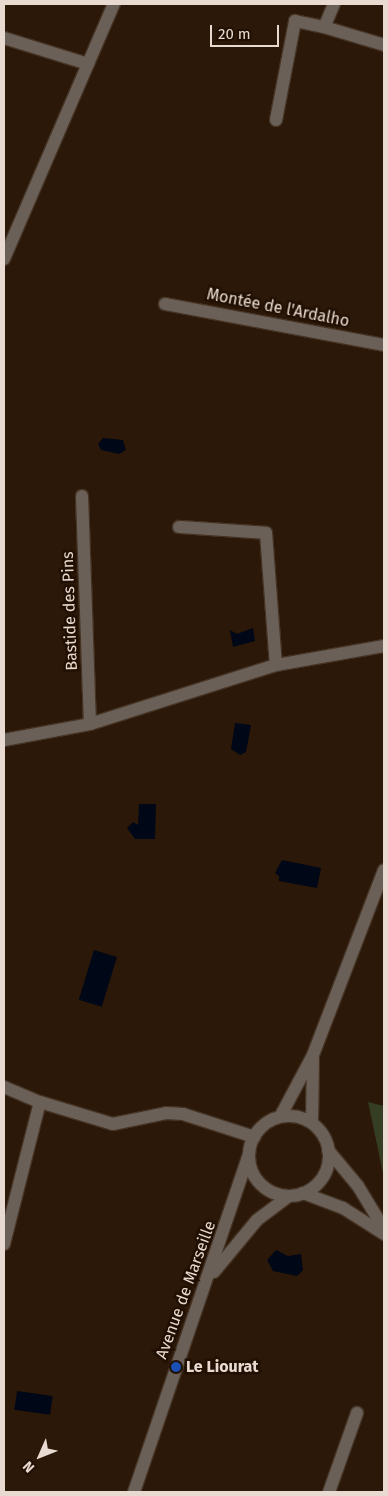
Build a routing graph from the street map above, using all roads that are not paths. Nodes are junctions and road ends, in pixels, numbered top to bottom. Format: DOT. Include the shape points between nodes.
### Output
graph roads {
  1 [pos="114,4"];
  2 [pos="334,4"];
  3 [pos="324,27"];
  4 [pos="4,38"];
  5 [pos="384,45"];
  6 [pos="88,64"];
  7 [pos="276,120"];
  8 [pos="4,259"];
  9 [pos="165,304"];
  10 [pos="384,345"];
  11 [pos="82,496"];
  12 [pos="179,527"];
  13 [pos="384,646"];
  14 [pos="276,665"];
  15 [pos="90,724"];
  16 [pos="4,740"];
  17 [pos="384,870"];
  18 [pos="313,1055"];
  19 [pos="4,1087"];
  20 [pos="40,1102"];
  21 [pos="280,1117"];
  22 [pos="312,1124"];
  23 [pos="254,1137"];
  24 [pos="328,1150"];
  25 [pos="249,1155"];
  26 [pos="303,1193"];
  27 [pos="289,1196"];
  28 [pos="384,1229"];
  29 [pos="384,1234"];
  30 [pos="4,1244"];
  31 [pos="208,1279"];
  32 [pos="357,1413"];
  33 [pos="134,1492"];
  34 [pos="329,1492"];
  1 -- 6 [label="street"];
  2 -- 3 [label="street"];
  3 -- 5 [label="street"];
  3 -- 7 [label="street" via="295,21"];
  4 -- 6 [label="street"];
  6 -- 8 [label="street"];
  9 -- 10 [label="street, Montée de l'Ardalho"];
  11 -- 15 [label="street, Bastide des Pins"];
  12 -- 14 [label="street" via="266,533"];
  13 -- 14 [label="street"];
  14 -- 15 [label="street"];
  15 -- 16 [label="street"];
  17 -- 18 [label="street"];
  18 -- 21 [label="street"];
  18 -- 22 [label="street"];
  19 -- 20 [label="street"];
  20 -- 23 [label="street" via="113,1124 166,1113 183,1114"];
  20 -- 30 [label="street"];
  21 -- 22 [label="street" via="291,1116"];
  21 -- 23 [label="street" via="265,1124"];
  22 -- 24 [label="street" via="323,1135"];
  23 -- 25 [label="street"];
  24 -- 26 [label="street" via="323,1176"];
  24 -- 28 [label="street" via="358,1186"];
  25 -- 27 [label="street" via="256,1179 265,1188"];
  25 -- 31 [label="street, Avenue de Marseille"];
  26 -- 27 [label="street"];
  26 -- 29 [label="street" via="343,1208"];
  27 -- 31 [label="street" via="257,1220"];
  31 -- 33 [label="street, Avenue de Marseille"];
  32 -- 34 [label="street"];
}
